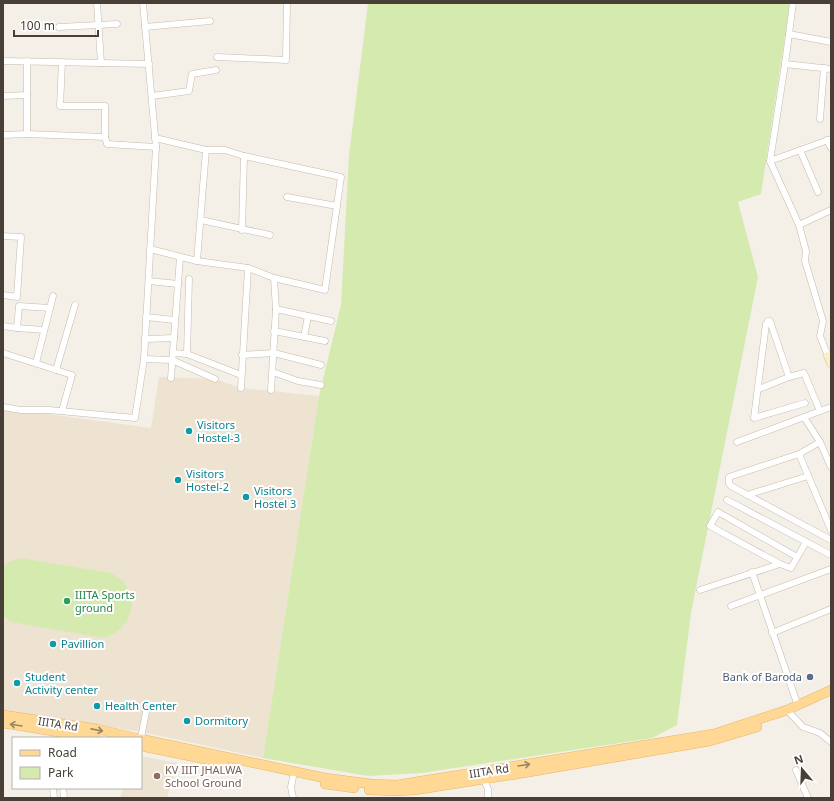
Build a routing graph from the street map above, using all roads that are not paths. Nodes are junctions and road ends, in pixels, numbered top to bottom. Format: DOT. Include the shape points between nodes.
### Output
graph roads {
  1 [pos="97,3"];
  2 [pos="143,3"];
  3 [pos="288,3"];
  4 [pos="793,3"];
  5 [pos="210,21"];
  6 [pos="116,24"];
  7 [pos="98,25"];
  8 [pos="145,26"];
  9 [pos="60,27"];
  10 [pos="789,34"];
  11 [pos="831,42"];
  12 [pos="217,57"];
  13 [pos="3,61"];
  14 [pos="27,61"];
  15 [pos="62,62"];
  16 [pos="101,64"];
  17 [pos="149,64"];
  18 [pos="785,64"];
  19 [pos="828,69"];
  20 [pos="216,70"];
  21 [pos="27,95"];
  22 [pos="3,96"];
  23 [pos="152,96"];
  24 [pos="820,119"];
  25 [pos="27,134"];
  26 [pos="3,135"];
  27 [pos="105,137"];
  28 [pos="156,138"];
  29 [pos="829,140"];
  30 [pos="156,147"];
  31 [pos="831,148"];
  32 [pos="206,150"];
  33 [pos="800,150"];
  34 [pos="244,156"];
  35 [pos="770,161"];
  36 [pos="818,192"];
  37 [pos="287,197"];
  38 [pos="337,206"];
  39 [pos="831,210"];
  40 [pos="201,220"];
  41 [pos="799,225"];
  42 [pos="242,230"];
  43 [pos="270,235"];
  44 [pos="3,236"];
  45 [pos="150,249"];
  46 [pos="180,257"];
  47 [pos="197,261"];
  48 [pos="248,268"];
  49 [pos="274,278"];
  50 [pos="189,279"];
  51 [pos="149,281"];
  52 [pos="178,284"];
  53 [pos="3,294"];
  54 [pos="53,296"];
  55 [pos="75,305"];
  56 [pos="50,308"];
  57 [pos="276,309"];
  58 [pos="308,316"];
  59 [pos="146,317"];
  60 [pos="174,320"];
  61 [pos="331,321"];
  62 [pos="3,326"];
  63 [pos="17,328"];
  64 [pos="44,330"];
  65 [pos="274,331"];
  66 [pos="304,337"];
  67 [pos="174,338"];
  68 [pos="145,339"];
  69 [pos="325,341"];
  70 [pos="3,353"];
  71 [pos="173,353"];
  72 [pos="274,353"];
  73 [pos="187,354"];
  74 [pos="242,355"];
  75 [pos="144,358"];
  76 [pos="830,358"];
  77 [pos="172,360"];
  78 [pos="36,363"];
  79 [pos="321,365"];
  80 [pos="56,370"];
  81 [pos="273,372"];
  82 [pos="241,375"];
  83 [pos="789,377"];
  84 [pos="171,378"];
  85 [pos="215,379"];
  86 [pos="321,385"];
  87 [pos="241,388"];
  88 [pos="759,389"];
  89 [pos="271,390"];
  90 [pos="805,403"];
  91 [pos="3,407"];
  92 [pos="831,407"];
  93 [pos="62,411"];
  94 [pos="820,411"];
  95 [pos="804,417"];
  96 [pos="737,442"];
  97 [pos="820,442"];
  98 [pos="799,454"];
  99 [pos="831,467"];
  100 [pos="808,476"];
  101 [pos="747,495"];
  102 [pos="727,500"];
  103 [pos="831,530"];
  104 [pos="831,540"];
  105 [pos="806,542"];
  106 [pos="831,555"];
  107 [pos="797,557"];
  108 [pos="780,564"];
  109 [pos="831,569"];
  110 [pos="752,572"];
  111 [pos="700,590"];
  112 [pos="759,595"];
  113 [pos="731,606"];
  114 [pos="831,609"];
  115 [pos="772,633"];
  116 [pos="831,690"];
  117 [pos="831,697"];
  118 [pos="798,706"];
  119 [pos="146,712"];
  120 [pos="789,713"];
  121 [pos="3,715"];
  122 [pos="3,723"];
  123 [pos="61,731"];
  124 [pos="91,737"];
  125 [pos="125,737"];
  126 [pos="141,737"];
  127 [pos="142,738"];
  128 [pos="703,739"];
  129 [pos="831,742"];
  130 [pos="142,746"];
  131 [pos="796,770"];
  132 [pos="293,777"];
  133 [pos="484,780"];
  134 [pos="325,781"];
  135 [pos="293,798"];
  136 [pos="488,798"];
  137 [pos="808,798"];
  1 -- 7 [label="street"];
  2 -- 8 [label="street"];
  3 -- 12 [label="street" via="286,60"];
  4 -- 10 [label="street"];
  5 -- 8 [label="street"];
  6 -- 7 [label="street"];
  7 -- 9 [label="street"];
  7 -- 16 [label="street"];
  8 -- 17 [label="street"];
  10 -- 11 [label="street"];
  10 -- 18 [label="street"];
  13 -- 14 [label="street"];
  14 -- 15 [label="street"];
  14 -- 21 [label="street"];
  15 -- 16 [label="street"];
  15 -- 27 [label="street" via="60,106 105,106"];
  16 -- 17 [label="street"];
  17 -- 23 [label="street"];
  18 -- 19 [label="street"];
  18 -- 35 [label="street"];
  19 -- 24 [label="street"];
  20 -- 23 [label="street" via="192,74 189,91"];
  21 -- 22 [label="street"];
  21 -- 25 [label="street"];
  23 -- 28 [label="street"];
  25 -- 26 [label="street"];
  25 -- 27 [label="street"];
  27 -- 30 [label="street" via="108,144"];
  28 -- 30 [label="street"];
  28 -- 32 [label="street"];
  29 -- 31 [label="street"];
  29 -- 33 [label="street"];
  30 -- 45 [label="street"];
  32 -- 34 [label="street" via="226,150"];
  32 -- 40 [label="street"];
  33 -- 35 [label="street"];
  33 -- 36 [label="street"];
  34 -- 38 [label="street" via="341,177"];
  34 -- 42 [label="street"];
  35 -- 41 [label="street"];
  37 -- 38 [label="street"];
  38 -- 49 [label="street" via="325,290"];
  39 -- 41 [label="street"];
  40 -- 42 [label="street"];
  40 -- 47 [label="street"];
  41 -- 76 [label="street" via="806,251 805,261 823,321 820,336"];
  42 -- 43 [label="street"];
  44 -- 53 [label="street" via="21,237 17,297"];
  45 -- 46 [label="street"];
  45 -- 51 [label="street"];
  46 -- 47 [label="street"];
  46 -- 52 [label="street"];
  47 -- 48 [label="street"];
  48 -- 49 [label="street"];
  48 -- 74 [label="street"];
  49 -- 57 [label="street"];
  50 -- 73 [label="street"];
  51 -- 52 [label="street"];
  51 -- 59 [label="street"];
  52 -- 60 [label="street"];
  54 -- 56 [label="street"];
  55 -- 80 [label="street"];
  56 -- 63 [label="street" via="19,306"];
  56 -- 64 [label="street"];
  57 -- 58 [label="street"];
  57 -- 65 [label="street"];
  58 -- 61 [label="street"];
  58 -- 66 [label="street"];
  59 -- 60 [label="street"];
  59 -- 68 [label="street"];
  60 -- 67 [label="street"];
  62 -- 63 [label="street"];
  63 -- 64 [label="street"];
  64 -- 78 [label="street"];
  65 -- 66 [label="street"];
  65 -- 72 [label="street"];
  66 -- 69 [label="street"];
  67 -- 68 [label="street"];
  67 -- 71 [label="street"];
  68 -- 75 [label="street"];
  70 -- 78 [label="street"];
  71 -- 73 [label="street"];
  71 -- 77 [label="street"];
  72 -- 74 [label="street"];
  72 -- 79 [label="street"];
  72 -- 81 [label="street"];
  73 -- 82 [label="street"];
  74 -- 82 [label="street"];
  75 -- 77 [label="street"];
  75 -- 93 [label="street" via="135,418"];
  77 -- 84 [label="street"];
  77 -- 85 [label="street"];
  78 -- 80 [label="street"];
  80 -- 93 [label="street" via="72,375"];
  81 -- 86 [label="street" via="298,381"];
  81 -- 89 [label="street"];
  82 -- 87 [label="street"];
  83 -- 88 [label="street"];
  83 -- 88 [label="street" via="768,321"];
  83 -- 94 [label="street" via="804,373"];
  88 -- 90 [label="street" via="754,418"];
  91 -- 93 [label="street"];
  92 -- 94 [label="street"];
  94 -- 95 [label="street"];
  95 -- 96 [label="street"];
  95 -- 97 [label="street"];
  97 -- 98 [label="street"];
  97 -- 99 [label="street"];
  98 -- 100 [label="street"];
  98 -- 101 [label="street" via="729,477 728,483"];
  100 -- 101 [label="street"];
  100 -- 103 [label="street"];
  101 -- 104 [label="street"];
  102 -- 105 [label="street"];
  105 -- 106 [label="street"];
  105 -- 107 [label="street"];
  107 -- 108 [label="street" via="791,568"];
  107 -- 108 [label="street" via="718,512 710,526"];
  108 -- 110 [label="street"];
  109 -- 112 [label="street"];
  110 -- 111 [label="street"];
  110 -- 112 [label="street"];
  112 -- 113 [label="street"];
  112 -- 115 [label="street"];
  114 -- 115 [label="street"];
  115 -- 118 [label="street"];
  116 -- 118 [label="main road, IIITA Rd"];
  117 -- 120 [label="main road, IIITA Rd"];
  118 -- 120 [label="main road, IIITA Rd"];
  119 -- 126 [label="street"];
  120 -- 128 [label="main road, IIITA Rd" via="729,736"];
  120 -- 129 [label="street" via="803,727 820,733"];
  121 -- 123 [label="main road, IIITA Rd"];
  123 -- 122 [label="main road, IIITA Rd, one-way"];
  123 -- 124 [label="main road, IIITA Rd"];
  123 -- 125 [label="main road, IIITA Rd, one-way"];
  127 -- 134 [label="main road, IIITA Rd"];
  128 -- 133 [label="main road, IIITA Rd"];
  134 -- 128 [label="main road, IIITA Rd, one-way" via="414,784"];
  130 -- 132 [label="main road, IIITA Rd"];
  131 -- 137 [label="street"];
  132 -- 134 [label="main road, IIITA Rd"];
  132 -- 135 [label="street"];
  133 -- 134 [label="main road, IIITA Rd" via="397,792 367,790"];
  133 -- 136 [label="street"];
}
